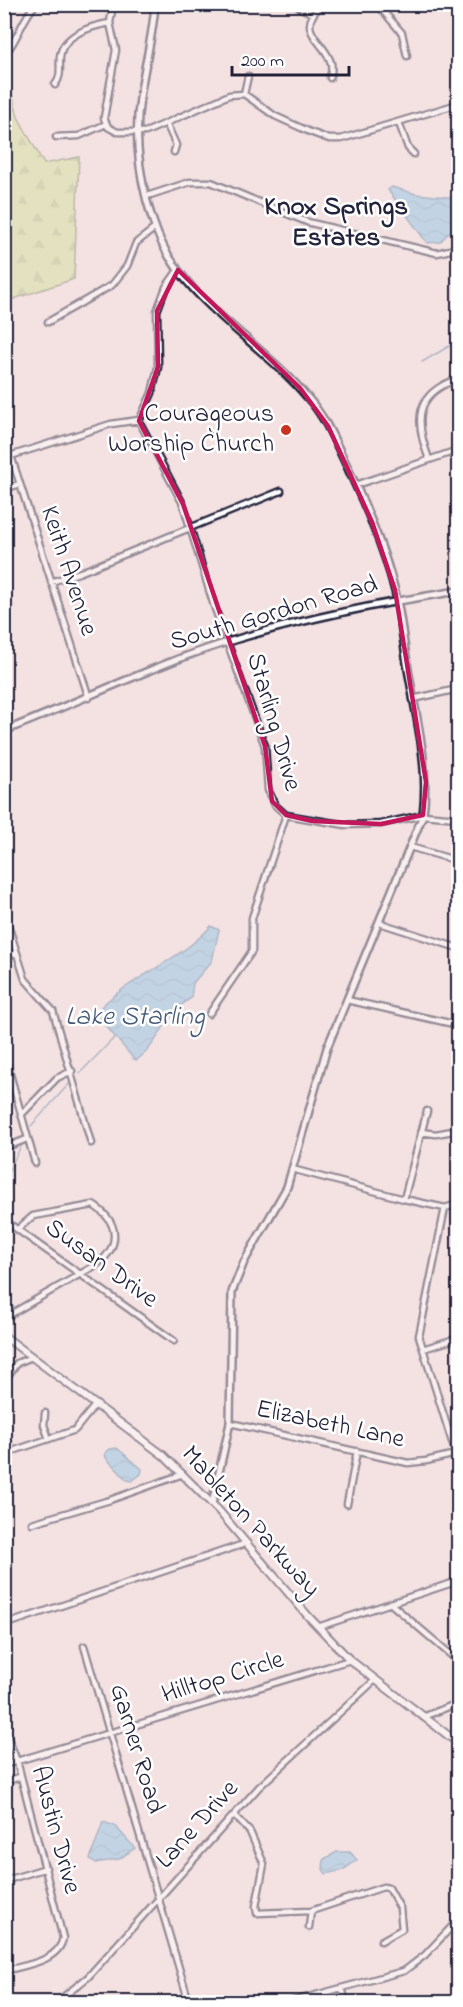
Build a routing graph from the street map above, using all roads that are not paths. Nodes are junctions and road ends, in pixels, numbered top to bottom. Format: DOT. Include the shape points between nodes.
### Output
graph roads {
  1 [pos="36,4"];
  2 [pos="113,4"];
  3 [pos="155,4"];
  4 [pos="293,4"];
  5 [pos="322,4"];
  6 [pos="377,4"];
  7 [pos="313,14"];
  8 [pos="110,23"];
  9 [pos="4,53"];
  10 [pos="407,56"];
  11 [pos="248,76"];
  12 [pos="330,78"];
  13 [pos="54,85"];
  14 [pos="244,94"];
  15 [pos="459,104"];
  16 [pos="106,123"];
  17 [pos="399,123"];
  18 [pos="167,125"];
  19 [pos="137,133"];
  20 [pos="56,137"];
  21 [pos="174,152"];
  22 [pos="414,154"];
  23 [pos="147,196"];
  24 [pos="156,228"];
  25 [pos="459,248"];
  26 [pos="178,270"];
  27 [pos="48,322"];
  28 [pos="459,379"];
  29 [pos="139,420"];
  30 [pos="459,450"];
  31 [pos="11,456"];
  32 [pos="4,458"];
  33 [pos="429,459"];
  34 [pos="20,484"];
  35 [pos="356,485"];
  36 [pos="4,489"];
  37 [pos="281,490"];
  38 [pos="191,527"];
  39 [pos="51,582"];
  40 [pos="459,591"];
  41 [pos="397,600"];
  42 [pos="229,642"];
  43 [pos="459,689"];
  44 [pos="89,698"];
  45 [pos="413,699"];
  46 [pos="4,731"];
  47 [pos="423,814"];
  48 [pos="286,815"];
  49 [pos="459,818"];
  50 [pos="410,847"];
  51 [pos="459,861"];
  52 [pos="4,912"];
  53 [pos="380,923"];
  54 [pos="459,948"];
  55 [pos="17,953"];
  56 [pos="4,956"];
  57 [pos="347,1000"];
  58 [pos="208,1014"];
  59 [pos="459,1025"];
  60 [pos="4,1053"];
  61 [pos="72,1071"];
  62 [pos="427,1111"];
  63 [pos="21,1115"];
  64 [pos="459,1130"];
  65 [pos="421,1132"];
  66 [pos="27,1139"];
  67 [pos="92,1143"];
  68 [pos="4,1148"];
  69 [pos="35,1163"];
  70 [pos="292,1169"];
  71 [pos="404,1199"];
  72 [pos="459,1204"];
  73 [pos="445,1208"];
  74 [pos="4,1220"];
  75 [pos="18,1229"];
  76 [pos="82,1274"];
  77 [pos="4,1318"];
  78 [pos="4,1336"];
  79 [pos="459,1338"];
  80 [pos="174,1341"];
  81 [pos="423,1349"];
  82 [pos="32,1357"];
  83 [pos="4,1381"];
  84 [pos="96,1404"];
  85 [pos="45,1413"];
  86 [pos="230,1423"];
  87 [pos="49,1439"];
  88 [pos="357,1451"];
  89 [pos="4,1454"];
  90 [pos="456,1454"];
  91 [pos="459,1461"];
  92 [pos="183,1474"];
  93 [pos="212,1504"];
  94 [pos="347,1504"];
  95 [pos="32,1523"];
  96 [pos="247,1543"];
  97 [pos="459,1581"];
  98 [pos="390,1603"];
  99 [pos="4,1625"];
  100 [pos="318,1627"];
  101 [pos="84,1646"];
  102 [pos="350,1660"];
  103 [pos="459,1660"];
  104 [pos="375,1680"];
  105 [pos="459,1703"];
  106 [pos="423,1717"];
  107 [pos="4,1728"];
  108 [pos="111,1732"];
  109 [pos="459,1743"];
  110 [pos="17,1761"];
  111 [pos="4,1765"];
  112 [pos="20,1777"];
  113 [pos="4,1782"];
  114 [pos="234,1815"];
  115 [pos="46,1868"];
  116 [pos="4,1881"];
  117 [pos="159,1897"];
  118 [pos="310,1911"];
  119 [pos="459,1920"];
  120 [pos="309,1927"];
  121 [pos="381,1941"];
  122 [pos="4,1971"];
  123 [pos="342,1988"];
  124 [pos="57,2002"];
  125 [pos="189,2002"];
  126 [pos="290,2002"];
  127 [pos="346,2002"];
  1 -- 9 [label="street" via="16,32 13,45"];
  2 -- 8 [label="street"];
  3 -- 19 [label="street"];
  4 -- 7 [label="street"];
  5 -- 7 [label="street"];
  6 -- 10 [label="street" via="402,33"];
  7 -- 12 [label="street" via="309,24 312,38 331,63"];
  8 -- 13 [label="street" via="88,29 65,44 60,78"];
  8 -- 16 [label="street" via="116,50 104,107"];
  11 -- 14 [label="street"];
  14 -- 17 [label="street" via="275,116 329,139 350,138"];
  14 -- 18 [label="street" via="229,95"];
  15 -- 17 [label="street"];
  16 -- 19 [label="street" via="117,132"];
  16 -- 20 [label="street" via="79,136"];
  17 -- 22 [label="street"];
  18 -- 19 [label="street"];
  18 -- 21 [label="street" via="176,145"];
  19 -- 23 [label="street"];
  23 -- 24 [label="street"];
  23 -- 25 [label="street" via="190,182 211,182 306,222 437,253"];
  24 -- 26 [label="street"];
  24 -- 27 [label="street" via="136,243 127,266 112,285"];
  26 -- 29 [label="street" via="157,311 158,367 152,393"];
  26 -- 35 [label="street" via="309,399 328,426"];
  28 -- 33 [label="street" via="430,392 419,429"];
  29 -- 31 [label="street" via="111,424"];
  29 -- 38 [label="street, Starling Drive"];
  30 -- 33 [label="street"];
  31 -- 32 [label="street"];
  31 -- 34 [label="street, Keith Avenue"];
  33 -- 35 [label="street"];
  34 -- 36 [label="street"];
  34 -- 39 [label="street, Keith Avenue"];
  35 -- 41 [label="street" via="383,551"];
  37 -- 38 [label="street"];
  38 -- 39 [label="street"];
  38 -- 42 [label="street, Starling Drive"];
  39 -- 44 [label="street, Keith Avenue"];
  40 -- 41 [label="street, South Gordon Road"];
  41 -- 42 [label="street, South Gordon Road"];
  41 -- 45 [label="street"];
  42 -- 44 [label="street, South Gordon Road"];
  42 -- 48 [label="street, Starling Drive" via="266,751 270,796"];
  43 -- 45 [label="street"];
  44 -- 46 [label="street, South Gordon Road"];
  45 -- 47 [label="street" via="424,753"];
  47 -- 48 [label="street, Starling Drive" via="371,826"];
  47 -- 49 [label="street, Starling Drive"];
  47 -- 50 [label="street"];
  48 -- 58 [label="street" via="252,918 252,951"];
  50 -- 51 [label="street"];
  50 -- 53 [label="street"];
  52 -- 55 [label="street"];
  53 -- 54 [label="street"];
  53 -- 57 [label="street"];
  55 -- 56 [label="street"];
  55 -- 61 [label="street" via="25,979 53,1011"];
  57 -- 59 [label="street"];
  57 -- 70 [label="street" via="327,1048"];
  60 -- 63 [label="street"];
  61 -- 63 [label="street" via="57,1078"];
  61 -- 67 [label="street"];
  62 -- 65 [label="street"];
  63 -- 66 [label="street"];
  64 -- 65 [label="street"];
  65 -- 71 [label="street"];
  66 -- 68 [label="street"];
  66 -- 69 [label="street"];
  70 -- 71 [label="street"];
  70 -- 86 [label="street" via="281,1199 244,1262 232,1292"];
  71 -- 73 [label="street"];
  72 -- 73 [label="street"];
  73 -- 81 [label="street" via="424,1303 419,1336"];
  74 -- 75 [label="street, Susan Drive"];
  75 -- 76 [label="street, Susan Drive"];
  75 -- 76 [label="street" via="27,1219 41,1214 86,1205 97,1208 111,1226 115,1241 109,1255"];
  76 -- 77 [label="street"];
  76 -- 80 [label="street, Susan Drive"];
  78 -- 82 [label="main road, Mableton Parkway"];
  79 -- 81 [label="street"];
  81 -- 90 [label="street"];
  82 -- 83 [label="street" via="15,1366"];
  82 -- 84 [label="main road, Mableton Parkway"];
  84 -- 87 [label="street" via="75,1430"];
  84 -- 92 [label="main road, Mableton Parkway"];
  85 -- 87 [label="street"];
  86 -- 88 [label="street, Elizabeth Lane"];
  86 -- 93 [label="street"];
  87 -- 89 [label="street"];
  88 -- 90 [label="street, Elizabeth Lane" via="416,1463"];
  88 -- 94 [label="street"];
  90 -- 91 [label="street"];
  92 -- 93 [label="main road, Mableton Parkway"];
  92 -- 95 [label="street"];
  93 -- 96 [label="main road, Mableton Parkway"];
  96 -- 99 [label="street"];
  96 -- 100 [label="main road, Mableton Parkway"];
  97 -- 98 [label="street"];
  98 -- 100 [label="street"];
  98 -- 103 [label="street"];
  100 -- 102 [label="main road, Mableton Parkway"];
  101 -- 108 [label="street, Garner Road"];
  102 -- 104 [label="main road, Mableton Parkway"];
  102 -- 108 [label="street, Hilltop Circle"];
  104 -- 106 [label="main road, Mableton Parkway"];
  104 -- 114 [label="street, Lane Drive" via="276,1770"];
  105 -- 106 [label="street"];
  106 -- 109 [label="main road, Mableton Parkway"];
  107 -- 110 [label="street, Austin Drive"];
  108 -- 110 [label="street, Hilltop Circle"];
  108 -- 117 [label="street, Garner Road"];
  110 -- 111 [label="street, Hilltop Circle"];
  110 -- 112 [label="street, Austin Drive"];
  112 -- 113 [label="street"];
  112 -- 115 [label="street, Austin Drive"];
  114 -- 117 [label="street, Lane Drive"];
  114 -- 118 [label="street" via="250,1832 264,1864 257,1913"];
  115 -- 116 [label="street"];
  115 -- 122 [label="street, Austin Drive" via="62,1944 47,1958"];
  117 -- 124 [label="street, Lane Drive" via="88,1977"];
  117 -- 125 [label="street, Garner Road"];
  118 -- 120 [label="street"];
  118 -- 121 [label="street" via="389,1888 400,1908 402,1929"];
  119 -- 123 [label="street" via="413,1966"];
  123 -- 126 [label="street"];
  123 -- 127 [label="street"];
}
